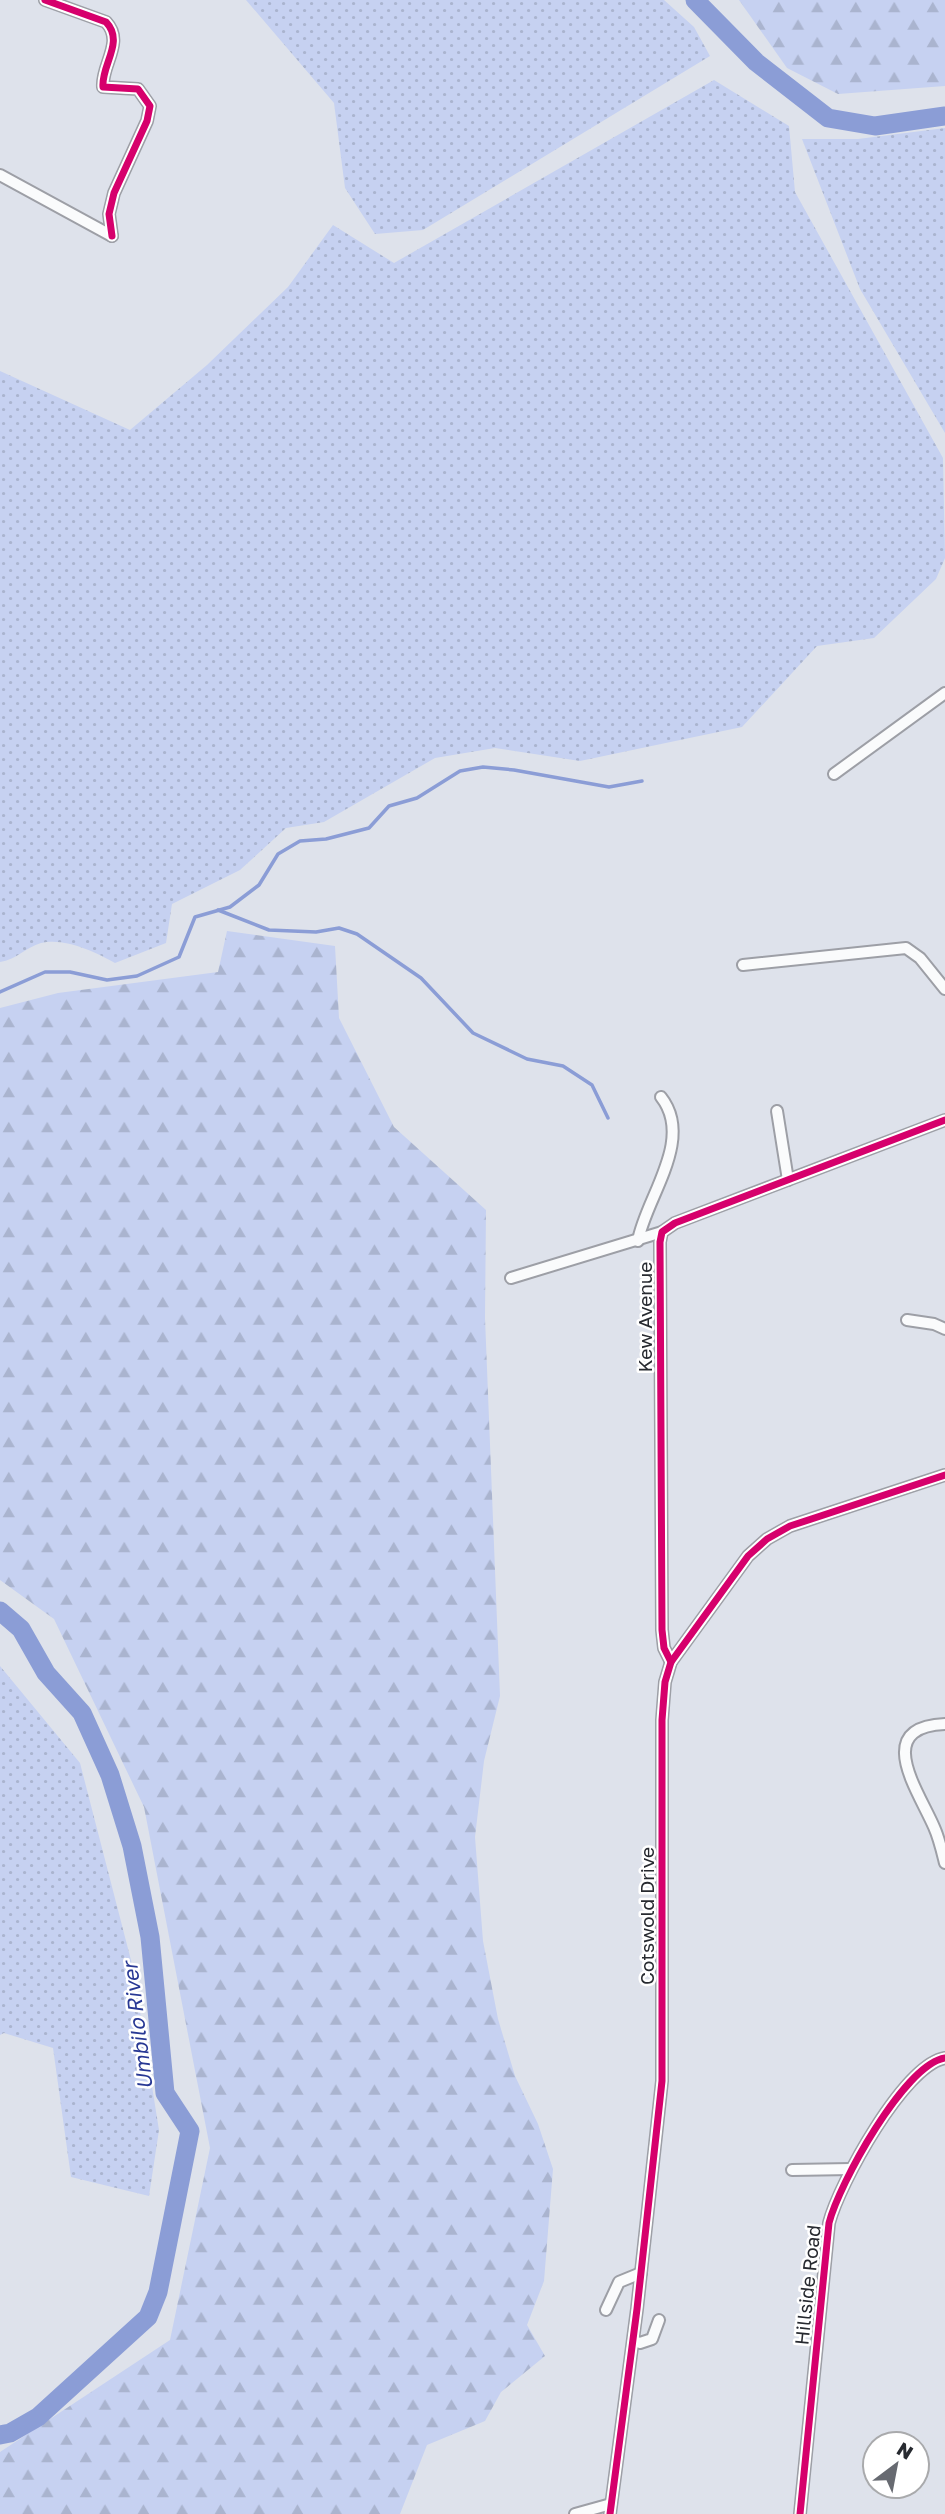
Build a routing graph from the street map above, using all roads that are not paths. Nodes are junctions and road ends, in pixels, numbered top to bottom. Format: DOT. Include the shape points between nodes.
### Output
graph roads {
  1 [pos="45,0"];
  2 [pos="0,176"];
  3 [pos="945,693"];
  4 [pos="834,774"];
  5 [pos="743,965"];
  6 [pos="945,989"];
  7 [pos="661,1097"];
  8 [pos="777,1111"];
  9 [pos="945,1120"];
  10 [pos="788,1180"];
  11 [pos="662,1232"];
  12 [pos="638,1241"];
  13 [pos="511,1278"];
  14 [pos="907,1320"];
  15 [pos="945,1329"];
  16 [pos="945,1475"];
  17 [pos="671,1662"];
  18 [pos="945,1724"];
  19 [pos="945,1863"];
  20 [pos="945,2058"];
  21 [pos="851,2169"];
  22 [pos="792,2170"];
  23 [pos="641,2273"];
  24 [pos="606,2310"];
  25 [pos="659,2320"];
  26 [pos="633,2341"];
  27 [pos="610,2509"];
  28 [pos="576,2514"];
  29 [pos="800,2514"];
  1 -- 2 [label="street" via="97,17 110,27 113,42 103,81 107,88 138,89 150,106 147,121 114,193 109,214 112,236"];
  3 -- 4 [label="street"];
  5 -- 6 [label="street" via="906,948"];
  7 -- 12 [label="street" via="670,1113 671,1146"];
  8 -- 10 [label="street"];
  9 -- 10 [label="street"];
  10 -- 11 [label="street"];
  11 -- 12 [label="street"];
  11 -- 17 [label="street, Kew Avenue" via="662,1630"];
  12 -- 13 [label="street"];
  14 -- 15 [label="street"];
  16 -- 17 [label="street, Cotswold Drive" via="790,1526 767,1539 748,1556"];
  17 -- 23 [label="street, Cotswold Drive" via="662,1720 662,2081"];
  18 -- 19 [label="street" via="920,1728 904,1748 910,1776 935,1828"];
  20 -- 21 [label="street, Hillside Road" via="928,2064 918,2074"];
  21 -- 22 [label="street"];
  21 -- 29 [label="street, Hillside Road" via="829,2223"];
  23 -- 24 [label="street" via="619,2282"];
  23 -- 26 [label="street, Cotswold Drive"];
  25 -- 26 [label="street" via="652,2339"];
  26 -- 27 [label="street, Cotswold Drive"];
  27 -- 28 [label="street"];
}
